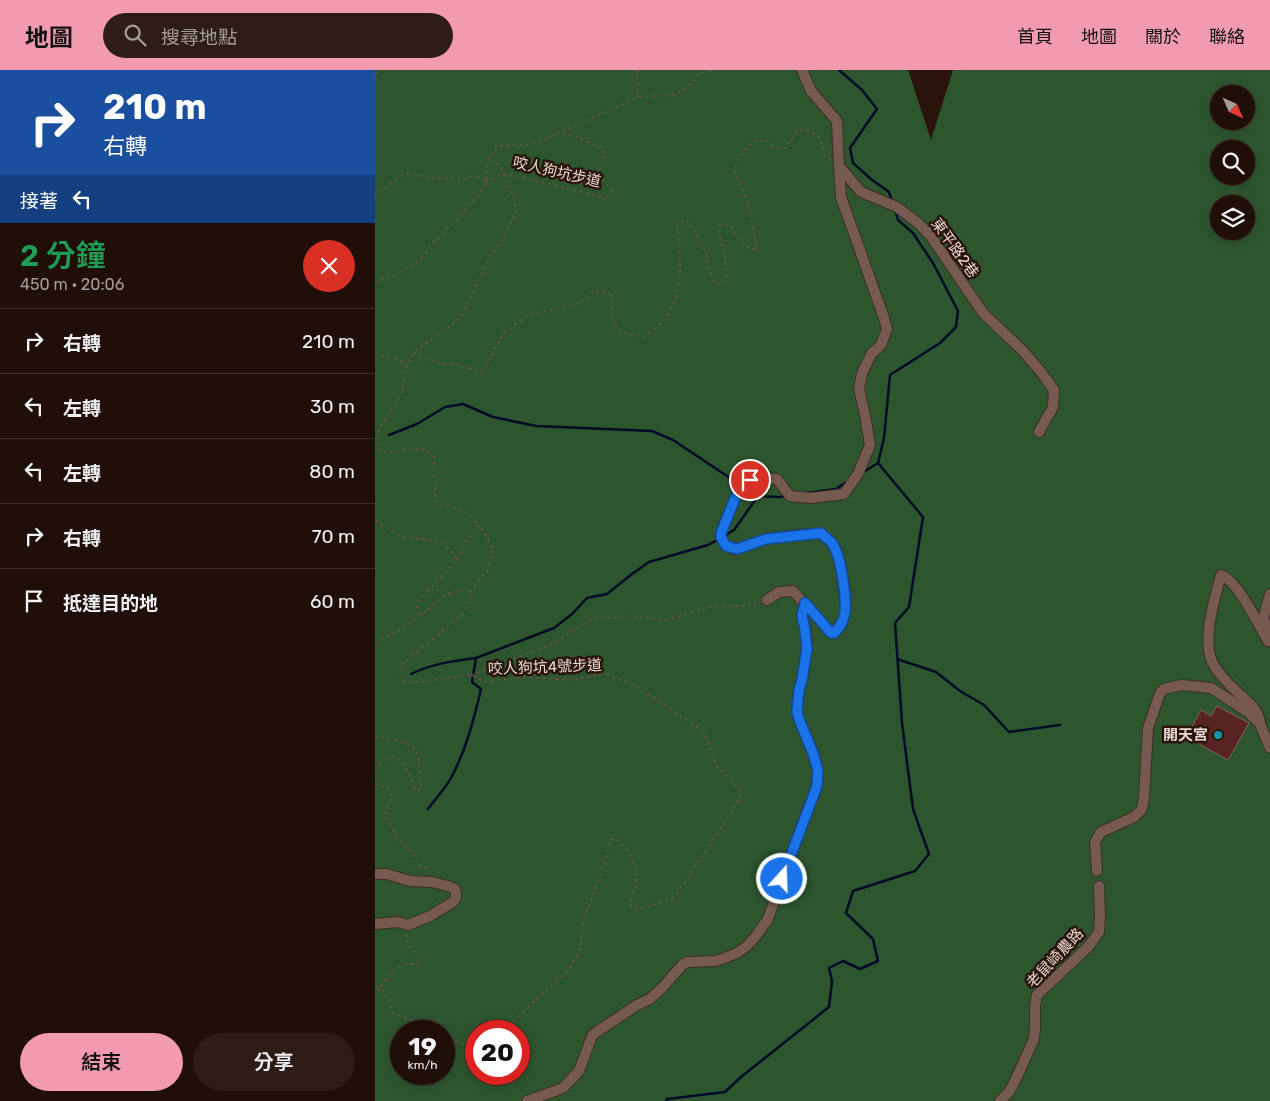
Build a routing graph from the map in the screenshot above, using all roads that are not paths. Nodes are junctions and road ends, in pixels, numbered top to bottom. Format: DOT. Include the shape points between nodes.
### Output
graph roads {
  1 [pos="802,70"];
  2 [pos="839,166"];
  3 [pos="1039,432"];
  4 [pos="1270,594"];
  5 [pos="767,600"];
  6 [pos="805,603"];
  7 [pos="1270,629"];
  8 [pos="1270,640"];
  9 [pos="1260,724"];
  10 [pos="1270,748"];
  11 [pos="1097,871"];
  12 [pos="375,874"];
  13 [pos="1099,886"];
  14 [pos="375,924"];
  15 [pos="527,1101"];
  16 [pos="1000,1101"];
  1 -- 2 [label="street" via="811,91 837,121"];
  2 -- 3 [label="street, 東平路2巷" via="861,192 897,207 930,235 983,313 1041,372 1054,390 1053,407"];
  2 -- 6 [label="street" via="841,198 887,329 881,345 872,353 862,373 859,390 870,445 858,474 844,494 811,498 790,496 777,479 756,478 741,484 721,533 726,546 737,549 766,539 821,533 833,545 841,569 845,590 844,619 831,633"];
  4 -- 7 [label="street" via="1263,619"];
  5 -- 6 [label="street" via="779,592 793,591"];
  6 -- 15 [label="street" via="802,616 807,648 797,712 818,771 817,786 768,919 747,946 737,953 715,961 683,964 649,999 592,1036 579,1070 563,1088"];
  8 -- 9 [label="street" via="1237,588 1221,575 1208,640 1211,659 1220,674 1256,709"];
  9 -- 10 [label="street"];
  9 -- 11 [label="street" via="1248,712 1211,688 1182,685 1164,689 1148,728 1143,809 1134,817 1101,832 1095,842"];
  12 -- 14 [label="street" via="437,883 455,889 457,893 453,902 408,925 397,922"];
  13 -- 16 [label="street, 老鼠崎農路" via="1099,932 1088,947 1037,995 1034,1039 1009,1092"];
}
